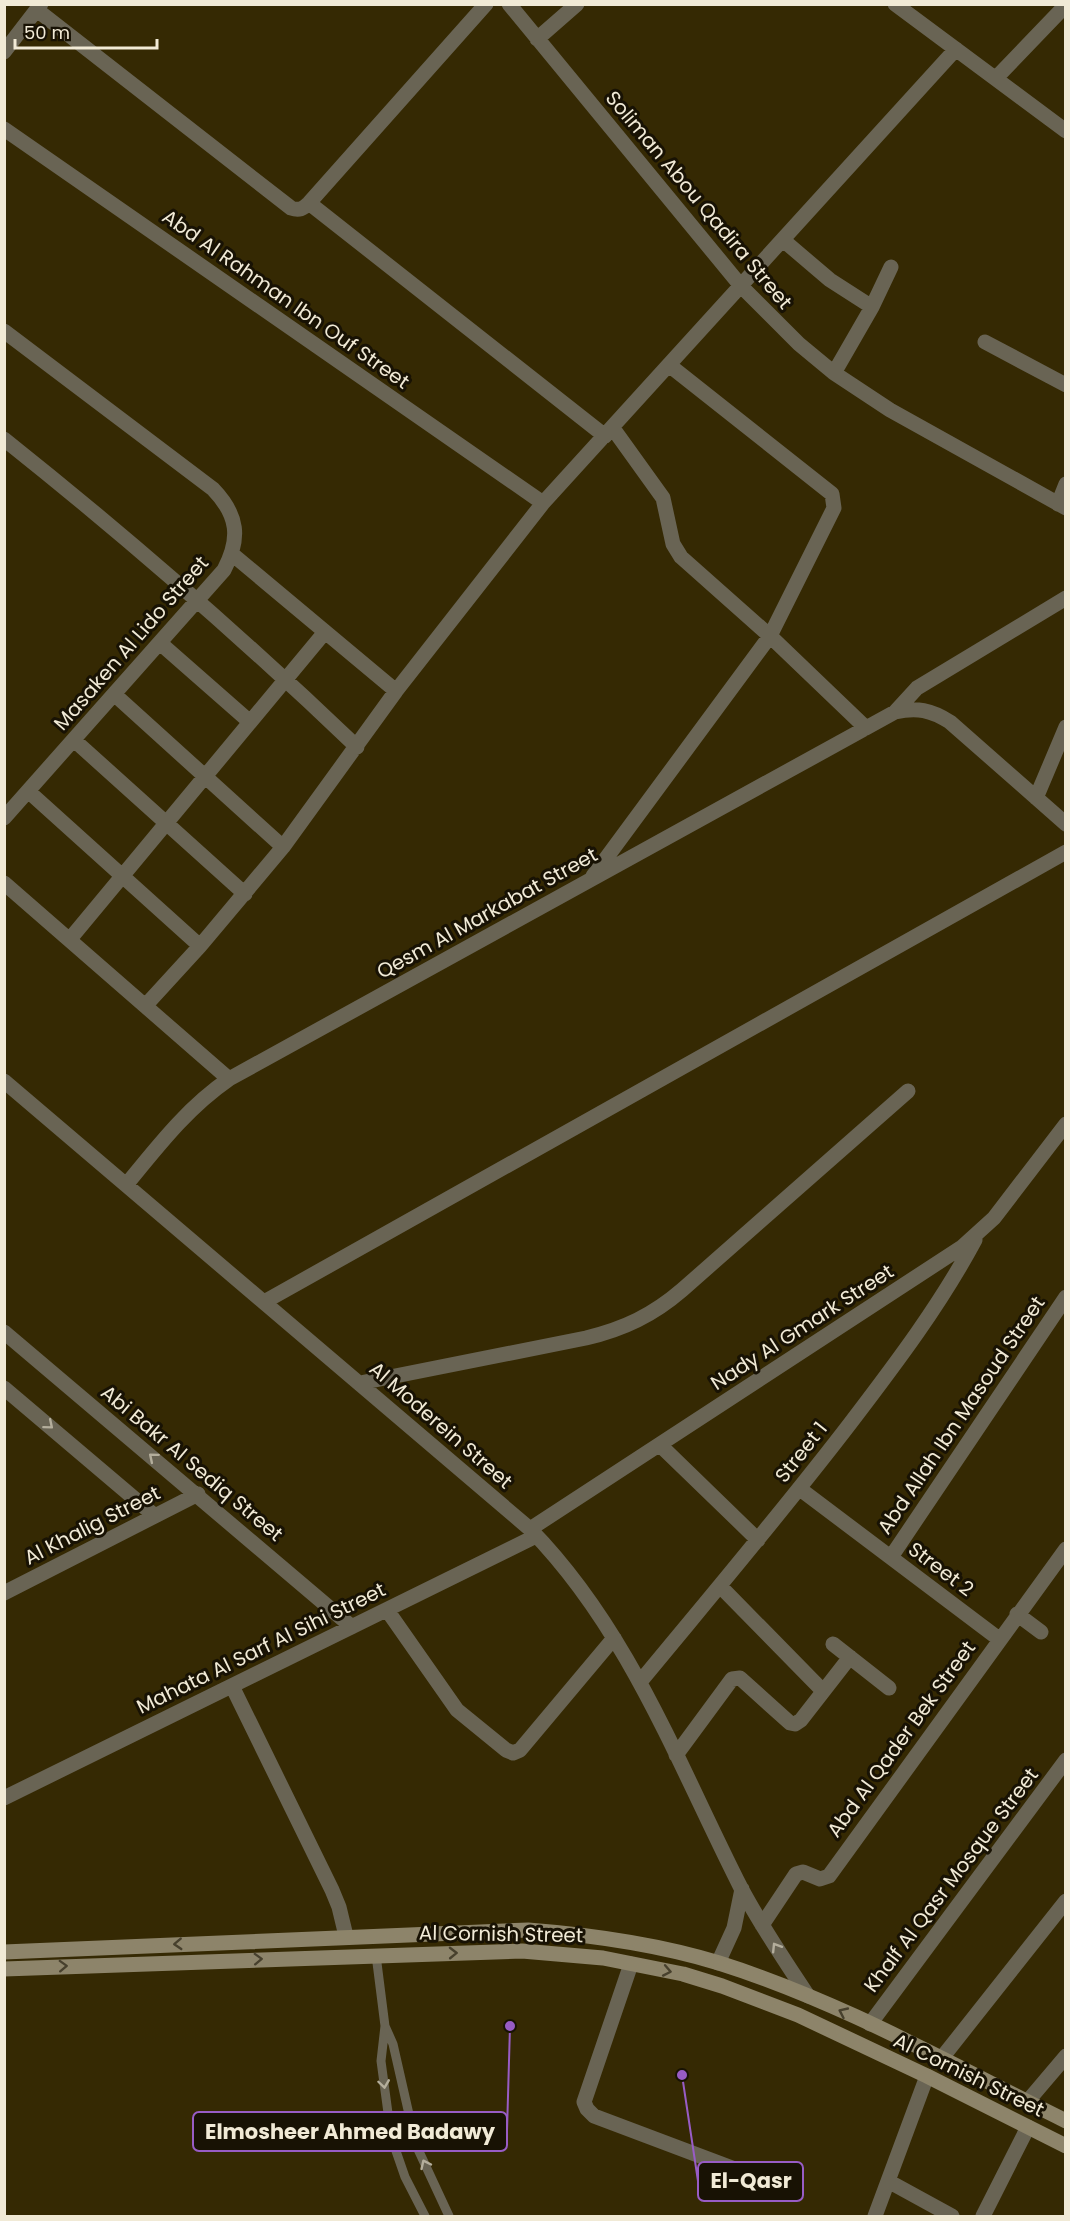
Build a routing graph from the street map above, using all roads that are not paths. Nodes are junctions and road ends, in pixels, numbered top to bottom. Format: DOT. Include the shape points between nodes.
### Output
graph roads {
  1 [pos="486,4"];
  2 [pos="509,4"];
  3 [pos="577,4"];
  4 [pos="895,4"];
  5 [pos="1065,5"];
  6 [pos="39,6"];
  7 [pos="537,39"];
  8 [pos="956,49"];
  9 [pos="4,52"];
  10 [pos="996,78"];
  11 [pos="4,129"];
  12 [pos="1065,131"];
  13 [pos="309,203"];
  14 [pos="783,240"];
  15 [pos="891,267"];
  16 [pos="741,286"];
  17 [pos="872,308"];
  18 [pos="4,331"];
  19 [pos="985,342"];
  20 [pos="669,365"];
  21 [pos="834,374"];
  22 [pos="1065,385"];
  23 [pos="609,431"];
  24 [pos="4,439"];
  25 [pos="1065,484"];
  26 [pos="543,503"];
  27 [pos="1062,506"];
  28 [pos="232,555"];
  29 [pos="1065,598"];
  30 [pos="198,600"];
  31 [pos="325,632"];
  32 [pos="770,636"];
  33 [pos="159,643"];
  34 [pos="286,679"];
  35 [pos="396,691"];
  36 [pos="114,694"];
  37 [pos="895,712"];
  38 [pos="250,722"];
  39 [pos="1065,727"];
  40 [pos="866,728"];
  41 [pos="74,740"];
  42 [pos="357,747"];
  43 [pos="205,776"];
  44 [pos="28,791"];
  45 [pos="1036,798"];
  46 [pos="4,818"];
  47 [pos="166,823"];
  48 [pos="1065,824"];
  49 [pos="283,847"];
  50 [pos="1065,852"];
  51 [pos="122,876"];
  52 [pos="589,880"];
  53 [pos="4,883"];
  54 [pos="245,894"];
  55 [pos="70,939"];
  56 [pos="200,946"];
  57 [pos="146,1005"];
  58 [pos="229,1079"];
  59 [pos="4,1081"];
  60 [pos="908,1091"];
  61 [pos="1065,1124"];
  62 [pos="126,1185"];
  63 [pos="978,1235"];
  64 [pos="1065,1297"];
  65 [pos="264,1302"];
  66 [pos="4,1332"];
  67 [pos="360,1383"];
  68 [pos="4,1388"];
  69 [pos="660,1445"];
  70 [pos="800,1489"];
  71 [pos="198,1494"];
  72 [pos="155,1516"];
  73 [pos="533,1533"];
  74 [pos="758,1540"];
  75 [pos="1065,1549"];
  76 [pos="891,1557"];
  77 [pos="720,1586"];
  78 [pos="4,1593"];
  79 [pos="387,1610"];
  80 [pos="1017,1614"];
  81 [pos="352,1627"];
  82 [pos="1041,1632"];
  83 [pos="614,1638"];
  84 [pos="999,1639"];
  85 [pos="833,1644"];
  86 [pos="850,1657"];
  87 [pos="640,1683"];
  88 [pos="232,1686"];
  89 [pos="889,1688"];
  90 [pos="823,1691"];
  91 [pos="676,1755"];
  92 [pos="1065,1760"];
  93 [pos="4,1798"];
  94 [pos="742,1889"];
  95 [pos="1065,1901"];
  96 [pos="762,1925"];
  97 [pos="375,1935"];
  98 [pos="346,1936"];
  99 [pos="4,1952"];
  100 [pos="376,1955"];
  101 [pos="718,1963"];
  102 [pos="631,1964"];
  103 [pos="4,1969"];
  104 [pos="808,1996"];
  105 [pos="870,2024"];
  106 [pos="385,2026"];
  107 [pos="1065,2056"];
  108 [pos="941,2060"];
  109 [pos="927,2076"];
  110 [pos="1027,2102"];
  111 [pos="1065,2121"];
  112 [pos="1028,2127"];
  113 [pos="1065,2146"];
  114 [pos="748,2174"];
  115 [pos="888,2181"];
  116 [pos="425,2217"];
  117 [pos="449,2217"];
  118 [pos="875,2217"];
  119 [pos="952,2217"];
  120 [pos="983,2217"];
  1 -- 13 [label="street"];
  2 -- 7 [label="street, Soliman Abou Qadira Street"];
  3 -- 7 [label="street"];
  4 -- 8 [label="street"];
  5 -- 10 [label="street"];
  6 -- 9 [label="street"];
  6 -- 13 [label="street" via="291,208 303,209"];
  7 -- 16 [label="street, Soliman Abou Qadira Street"];
  8 -- 10 [label="street"];
  8 -- 14 [label="street"];
  10 -- 12 [label="street"];
  11 -- 26 [label="street, Abd Al Rahman Ibn Ouf Street"];
  13 -- 23 [label="street"];
  14 -- 16 [label="street"];
  14 -- 17 [label="street" via="830,280"];
  15 -- 17 [label="street"];
  16 -- 20 [label="street"];
  16 -- 21 [label="street, Soliman Abou Qadira Street"];
  17 -- 21 [label="street"];
  18 -- 28 [label="street, Masaken Al Lido Street" via="213,489 231,512 235,526"];
  19 -- 22 [label="street"];
  20 -- 23 [label="street"];
  20 -- 32 [label="street" via="832,494 834,508"];
  21 -- 27 [label="street, Soliman Abou Qadira Street" via="890,410"];
  23 -- 26 [label="street"];
  23 -- 32 [label="street" via="663,498 673,544 681,557"];
  24 -- 30 [label="street"];
  25 -- 27 [label="street"];
  26 -- 35 [label="street"];
  28 -- 30 [label="street, Masaken Al Lido Street"];
  28 -- 31 [label="street"];
  29 -- 37 [label="street" via="917,688"];
  30 -- 33 [label="street, Masaken Al Lido Street"];
  30 -- 34 [label="street"];
  31 -- 34 [label="street"];
  31 -- 35 [label="street"];
  32 -- 40 [label="street"];
  32 -- 52 [label="street"];
  33 -- 36 [label="street, Masaken Al Lido Street"];
  33 -- 38 [label="street"];
  34 -- 38 [label="street"];
  34 -- 42 [label="street"];
  35 -- 42 [label="street"];
  36 -- 41 [label="street, Masaken Al Lido Street"];
  36 -- 43 [label="street"];
  37 -- 40 [label="street, Qesm Al Markabat Street"];
  37 -- 45 [label="street" via="910,709 938,714"];
  38 -- 43 [label="street"];
  39 -- 45 [label="street"];
  40 -- 52 [label="street, Qesm Al Markabat Street"];
  41 -- 44 [label="street, Masaken Al Lido Street"];
  41 -- 47 [label="street"];
  42 -- 49 [label="street"];
  43 -- 47 [label="street"];
  43 -- 49 [label="street"];
  44 -- 46 [label="street, Masaken Al Lido Street"];
  44 -- 51 [label="street"];
  45 -- 48 [label="street"];
  47 -- 51 [label="street"];
  47 -- 54 [label="street"];
  49 -- 54 [label="street"];
  50 -- 65 [label="street"];
  51 -- 55 [label="street"];
  51 -- 56 [label="street"];
  52 -- 58 [label="street, Qesm Al Markabat Street"];
  53 -- 55 [label="street"];
  54 -- 56 [label="street"];
  55 -- 57 [label="street"];
  56 -- 57 [label="street"];
  57 -- 58 [label="street"];
  58 -- 62 [label="street, Qesm Al Markabat Street" via="185,1114"];
  59 -- 62 [label="street, Al Moderein Street"];
  60 -- 67 [label="street" via="661,1308 638,1322 595,1336"];
  61 -- 63 [label="street, Nady Al Gmark Street"];
  62 -- 65 [label="street, Al Moderein Street"];
  63 -- 69 [label="street, Nady Al Gmark Street"];
  63 -- 70 [label="street, Street 1" via="913,1341"];
  64 -- 76 [label="street, Abd Allah Ibn Masoud Street"];
  65 -- 67 [label="street, Al Moderein Street"];
  71 -- 66 [label="street, Abi Bakr Al Sediq Street, one-way"];
  67 -- 73 [label="street, Al Moderein Street"];
  68 -- 72 [label="street, one-way"];
  69 -- 73 [label="street, Nady Al Gmark Street"];
  69 -- 74 [label="street"];
  70 -- 74 [label="street, Street 1"];
  70 -- 76 [label="street, Street 2"];
  71 -- 72 [label="street, Al Khalig Street"];
  71 -- 81 [label="street, Abi Bakr Al Sediq Street"];
  72 -- 78 [label="street, Al Khalig Street"];
  73 -- 79 [label="street, Mahata Al Sarf Al Sihi Street"];
  73 -- 83 [label="street, Al Moderein Street" via="587,1596"];
  74 -- 77 [label="street, Street 1"];
  75 -- 80 [label="street, Abd Al Qader Bek Street"];
  76 -- 84 [label="street, Street 2"];
  77 -- 87 [label="street, Street 1"];
  77 -- 90 [label="street"];
  79 -- 81 [label="street, Mahata Al Sarf Al Sihi Street"];
  79 -- 83 [label="street" via="458,1710 513,1753 520,1750"];
  80 -- 82 [label="street"];
  80 -- 84 [label="street, Abd Al Qader Bek Street"];
  81 -- 88 [label="street, Mahata Al Sarf Al Sihi Street"];
  83 -- 87 [label="street, Al Moderein Street"];
  84 -- 96 [label="street, Abd Al Qader Bek Street" via="829,1876 820,1879 803,1872 796,1874"];
  85 -- 86 [label="street"];
  86 -- 89 [label="street"];
  86 -- 90 [label="street"];
  87 -- 91 [label="street, Al Moderein Street"];
  88 -- 93 [label="street, Mahata Al Sarf Al Sihi Street"];
  88 -- 98 [label="street" via="332,1890"];
  90 -- 91 [label="street" via="801,1720 792,1724 743,1681 732,1678"];
  91 -- 94 [label="street, Al Moderein Street"];
  92 -- 105 [label="street, Khalf Al Qasr Mosque Street"];
  94 -- 96 [label="street, Al Moderein Street"];
  94 -- 101 [label="street" via="734,1928"];
  95 -- 108 [label="street"];
  104 -- 96 [label="street, Al Moderein Street, one-way"];
  97 -- 98 [label="street, Al Cornish Street"];
  97 -- 100 [label="street"];
  97 -- 101 [label="street, Al Cornish Street" via="537,1930 643,1944"];
  98 -- 99 [label="street, Al Cornish Street, one-way"];
  100 -- 102 [label="street, Al Cornish Street, one-way" via="522,1951"];
  103 -- 100 [label="street, Al Cornish Street, one-way"];
  100 -- 106 [label="lane"];
  101 -- 104 [label="street, Al Cornish Street"];
  102 -- 109 [label="street, Al Cornish Street, one-way" via="683,1974 761,2000"];
  102 -- 114 [label="street" via="584,2102 587,2109 594,2116"];
  105 -- 104 [label="street, Al Cornish Street, one-way"];
  105 -- 108 [label="street, Al Cornish Street"];
  106 -- 116 [label="lane, one-way" via="381,2061 388,2113 405,2177"];
  117 -- 106 [label="lane, one-way" via="416,2145 393,2044"];
  107 -- 110 [label="street"];
  108 -- 110 [label="street, Al Cornish Street"];
  109 -- 112 [label="street, Al Cornish Street"];
  109 -- 115 [label="street"];
  110 -- 111 [label="street, Al Cornish Street"];
  112 -- 113 [label="street, Al Cornish Street"];
  112 -- 120 [label="street"];
  115 -- 118 [label="street"];
  115 -- 119 [label="street"];
}
